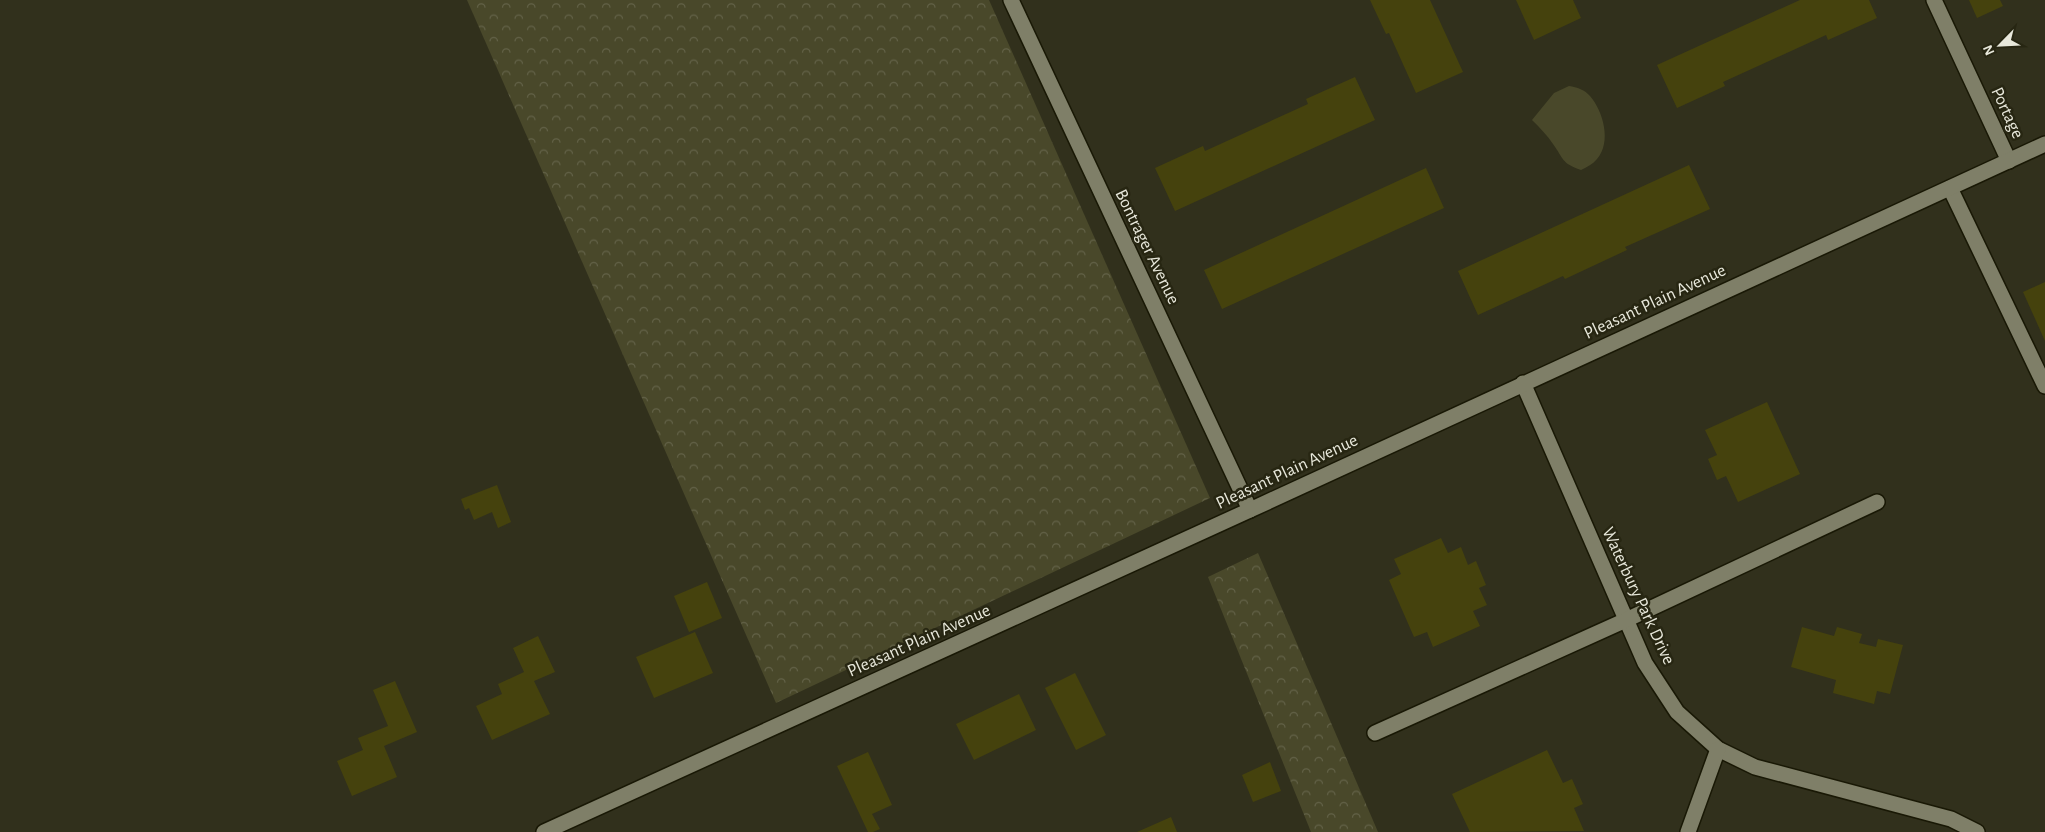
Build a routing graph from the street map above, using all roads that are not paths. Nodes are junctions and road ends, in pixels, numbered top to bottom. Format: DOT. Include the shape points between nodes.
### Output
graph roads {
  1 [pos="1011,0"];
  2 [pos="1934,0"];
  3 [pos="2045,144"];
  4 [pos="2009,161"];
  5 [pos="1950,188"];
  6 [pos="1523,383"];
  7 [pos="2045,386"];
  8 [pos="1877,502"];
  9 [pos="1250,510"];
  10 [pos="1626,620"];
  11 [pos="1374,732"];
  12 [pos="1718,749"];
  13 [pos="544,832"];
  14 [pos="1688,832"];
  15 [pos="1977,832"];
  1 -- 9 [label="street, Bontrager Avenue"];
  2 -- 4 [label="street, Portage"];
  3 -- 4 [label="street, Pleasant Plain Avenue"];
  4 -- 5 [label="street, Pleasant Plain Avenue"];
  5 -- 6 [label="street, Pleasant Plain Avenue"];
  5 -- 7 [label="street"];
  6 -- 9 [label="street, Pleasant Plain Avenue"];
  6 -- 10 [label="street, Waterbury Park Drive"];
  8 -- 10 [label="street"];
  9 -- 13 [label="street, Pleasant Plain Avenue"];
  10 -- 11 [label="street"];
  10 -- 12 [label="street, Waterbury Park Drive" via="1645,664 1677,712"];
  12 -- 14 [label="street"];
  12 -- 15 [label="street, Waterbury Park Drive" via="1755,767 1951,819"];
}
